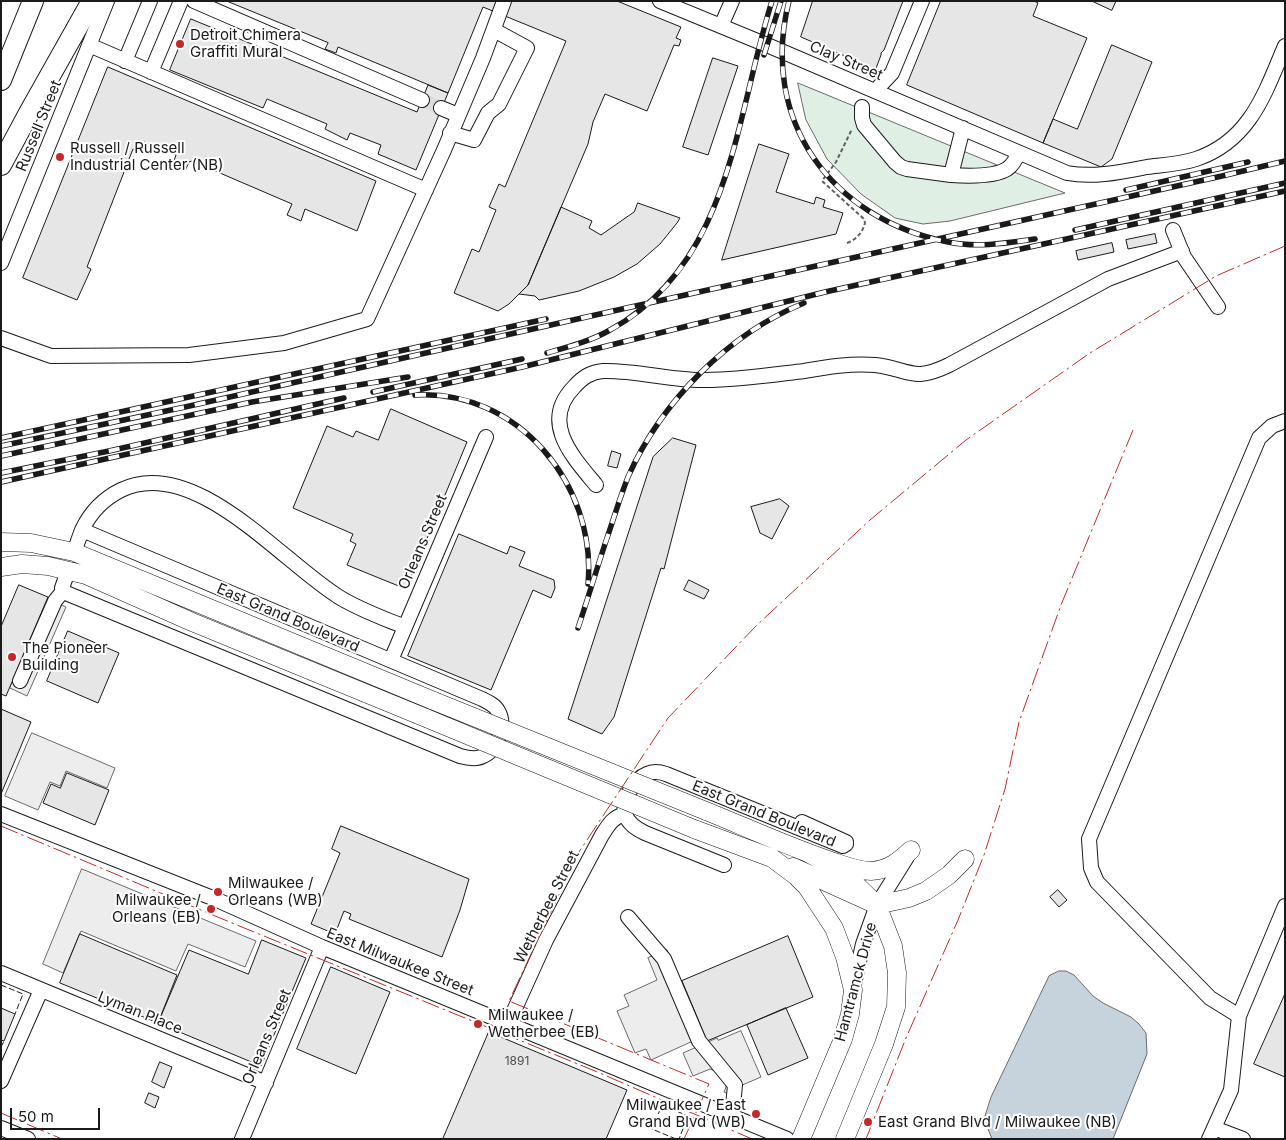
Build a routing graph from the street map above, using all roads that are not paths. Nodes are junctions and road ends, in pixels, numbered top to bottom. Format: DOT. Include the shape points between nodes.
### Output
graph roads {
  1 [pos="33,1"];
  2 [pos="92,1"];
  3 [pos="107,1"];
  4 [pos="150,1"];
  5 [pos="181,1"];
  6 [pos="194,1"];
  7 [pos="504,1"];
  8 [pos="660,1"];
  9 [pos="732,1"];
  10 [pos="922,1"];
  11 [pos="721,26"];
  12 [pos="494,30"];
  13 [pos="89,46"];
  14 [pos="1285,46"];
  15 [pos="125,61"];
  16 [pos="151,72"];
  17 [pos="1,80"];
  18 [pos="874,91"];
  19 [pos="422,100"];
  20 [pos="862,107"];
  21 [pos="441,108"];
  22 [pos="458,115"];
  23 [pos="963,128"];
  24 [pos="450,133"];
  25 [pos="1018,153"];
  26 [pos="1,165"];
  27 [pos="951,175"];
  28 [pos="426,190"];
  29 [pos="1173,230"];
  30 [pos="1182,251"];
  31 [pos="1,264"];
  32 [pos="1218,307"];
  33 [pos="1,338"];
  34 [pos="1285,421"];
  35 [pos="486,437"];
  36 [pos="596,485"];
  37 [pos="82,530"];
  38 [pos="1,542"];
  39 [pos="74,552"];
  40 [pos="1,567"];
  41 [pos="68,570"];
  42 [pos="208,584"];
  43 [pos="62,591"];
  44 [pos="200,604"];
  45 [pos="192,622"];
  46 [pos="405,627"];
  47 [pos="184,642"];
  48 [pos="391,660"];
  49 [pos="20,681"];
  50 [pos="1,814"];
  51 [pos="625,814"];
  52 [pos="802,822"];
  53 [pos="911,850"];
  54 [pos="808,853"];
  55 [pos="772,858"];
  56 [pos="965,859"];
  57 [pos="724,865"];
  58 [pos="877,905"];
  59 [pos="1285,906"];
  60 [pos="628,917"];
  61 [pos="322,947"];
  62 [pos="1,973"];
  63 [pos="41,990"];
  64 [pos="853,990"];
  65 [pos="1239,1016"];
  66 [pos="508,1024"];
  67 [pos="1,1081"];
  68 [pos="266,1083"];
  69 [pos="732,1116"];
  70 [pos="1,1128"];
  71 [pos="1211,1133"];
  72 [pos="28,1139"];
  73 [pos="242,1139"];
  74 [pos="787,1139"];
  75 [pos="802,1139"];
  76 [pos="845,1139"];
  77 [pos="1243,1139"];
  1 -- 17 [label="highway"];
  2 -- 26 [label="highway"];
  3 -- 13 [label="street, Russell Street"];
  4 -- 15 [label="street"];
  5 -- 16 [label="street"];
  6 -- 19 [label="street"];
  7 -- 12 [label="street"];
  8 -- 11 [label="street, Clay Street"];
  9 -- 11 [label="street"];
  10 -- 18 [label="street" via="892,72"];
  11 -- 18 [label="street, Clay Street"];
  12 -- 22 [label="street"];
  12 -- 24 [label="street" via="527,48 499,104 488,113 474,140"];
  13 -- 15 [label="street"];
  13 -- 31 [label="street, Russell Street"];
  14 -- 25 [label="street, Clay Street" via="1250,120 1219,149 1195,160 1115,173 1078,175"];
  15 -- 16 [label="street"];
  16 -- 28 [label="street"];
  18 -- 23 [label="street, Clay Street"];
  20 -- 27 [label="street" via="864,125 901,167"];
  21 -- 22 [label="street"];
  22 -- 24 [label="street"];
  23 -- 25 [label="street, Clay Street"];
  23 -- 27 [label="street"];
  24 -- 28 [label="street"];
  25 -- 27 [label="street" via="1009,168 1003,171 971,176"];
  28 -- 33 [label="street" via="367,319 284,343 189,355 51,356"];
  29 -- 30 [label="street"];
  30 -- 32 [label="street"];
  30 -- 36 [label="street" via="1108,278 926,374 907,374 866,365 834,366 740,379 705,380 603,372 586,376 563,400 559,423 561,436"];
  34 -- 65 [label="street" via="1272,426 1259,438 1089,839 1091,868 1097,882 1210,998"];
  35 -- 46 [label="street, Orleans Street"];
  37 -- 39 [label="street"];
  37 -- 42 [label="street, East Grand Boulevard"];
  37 -- 46 [label="street" via="88,517 106,498 130,486 172,484 199,494 250,526 339,597"];
  38 -- 39 [label="main road, East Grand Boulevard" via="31,543"];
  39 -- 41 [label="main road"];
  39 -- 44 [label="main road, East Grand Boulevard"];
  40 -- 41 [label="main road" via="22,564"];
  41 -- 43 [label="street"];
  41 -- 45 [label="main road"];
  42 -- 44 [label="street"];
  42 -- 48 [label="street, East Grand Boulevard"];
  43 -- 47 [label="street, East Grand Boulevard"];
  43 -- 49 [label="street" via="55,600"];
  44 -- 45 [label="main road"];
  44 -- 54 [label="main road, East Grand Boulevard, bridge"];
  45 -- 47 [label="street"];
  45 -- 55 [label="main road, bridge" via="694,829"];
  46 -- 48 [label="street, Orleans Street"];
  47 -- 48 [label="street, East Grand Boulevard" via="460,756 476,758 489,753 502,726 496,707"];
  50 -- 61 [label="street, East Milwaukee Street" via="215,899"];
  51 -- 52 [label="street, East Grand Boulevard" via="627,799 638,780 649,773 660,772 843,846 846,844"];
  51 -- 57 [label="street" via="639,830"];
  51 -- 66 [label="street, Wetherbee Street" via="610,822 602,835 546,940"];
  53 -- 54 [label="main road" via="894,864 871,871 858,870"];
  53 -- 58 [label="street, Hamtramck Drive"];
  54 -- 58 [label="main road, Hamtramck Drive" via="847,876"];
  55 -- 58 [label="main road"];
  55 -- 64 [label="main road" via="807,887 834,928"];
  56 -- 58 [label="main road" via="926,890 909,898"];
  58 -- 64 [label="street, Hamtramck Drive" via="863,944"];
  58 -- 76 [label="main road" via="893,946 897,973 896,1007"];
  59 -- 65 [label="street"];
  60 -- 69 [label="street" via="664,959 699,1041 735,1085"];
  61 -- 66 [label="street, East Milwaukee Street"];
  61 -- 68 [label="street, Orleans Street"];
  62 -- 63 [label="street, Lyman Place"];
  63 -- 67 [label="street"];
  63 -- 68 [label="street, Lyman Place"];
  64 -- 75 [label="main road, Hamtramck Drive" via="843,1039"];
  65 -- 71 [label="street" via="1230,1090"];
  66 -- 69 [label="street, East Milwaukee Street"];
  68 -- 73 [label="street, Orleans Street"];
  69 -- 74 [label="street, East Milwaukee Street"];
  70 -- 72 [label="street"];
  71 -- 77 [label="street"];
}
